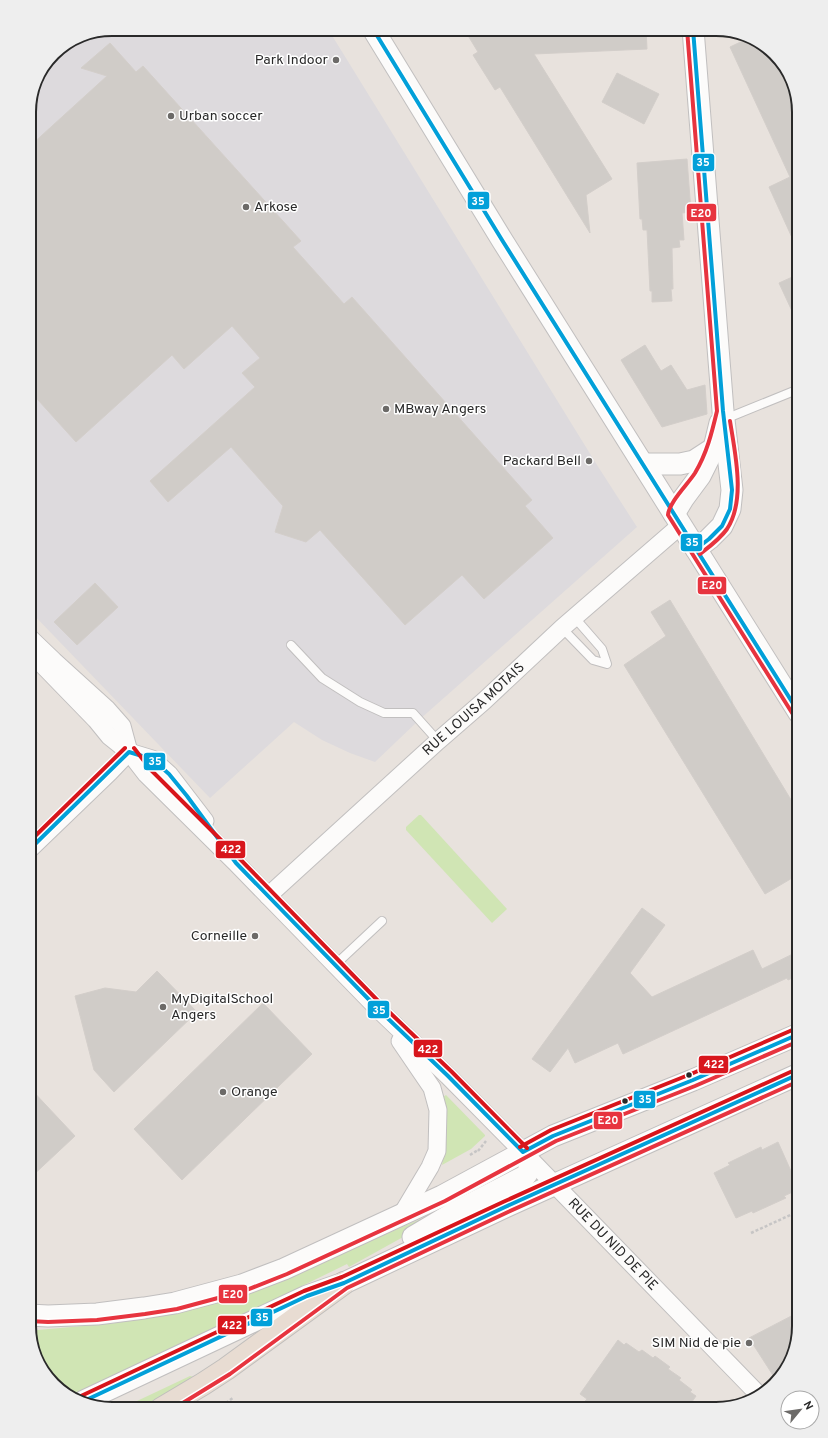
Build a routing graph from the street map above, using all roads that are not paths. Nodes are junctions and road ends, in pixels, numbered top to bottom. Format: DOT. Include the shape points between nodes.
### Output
graph roads {
  1 [pos="377,36"];
  2 [pos="694,36"];
  3 [pos="792,391"];
  4 [pos="724,415"];
  5 [pos="714,448"];
  6 [pos="643,464"];
  7 [pos="700,476"];
  8 [pos="732,490"];
  9 [pos="677,519"];
  10 [pos="696,548"];
  11 [pos="568,623"];
  12 [pos="36,644"];
  13 [pos="291,645"];
  14 [pos="36,658"];
  15 [pos="792,702"];
  16 [pos="438,742"];
  17 [pos="129,752"];
  18 [pos="36,843"];
  19 [pos="268,896"];
  20 [pos="382,921"];
  21 [pos="335,965"];
  22 [pos="380,1011"];
  23 [pos="792,1037"];
  24 [pos="792,1077"];
  25 [pos="523,1152"];
  26 [pos="555,1185"];
  27 [pos="402,1214"];
  28 [pos="351,1279"];
  29 [pos="36,1315"];
  30 [pos="755,1391"];
  31 [pos="89,1399"];
  32 [pos="173,1402"];
  1 -- 6 [label="street"];
  2 -- 4 [label="street"];
  3 -- 4 [label="lane"];
  4 -- 5 [label="street"];
  4 -- 8 [label="street"];
  5 -- 6 [label="street" via="694,461 680,464"];
  5 -- 7 [label="street"];
  6 -- 9 [label="street"];
  7 -- 8 [label="street" via="716,476"];
  7 -- 9 [label="street" via="683,499"];
  8 -- 10 [label="street" via="730,509 722,526"];
  9 -- 10 [label="street"];
  9 -- 11 [label="street, RUE LOUISA MOTAIS"];
  10 -- 15 [label="street"];
  11 -- 11 [label="lane" via="593,660 607,664 602,649"];
  11 -- 16 [label="street, RUE LOUISA MOTAIS"];
  12 -- 17 [label="street, RUE DU NID DE PIE" via="122,726"];
  13 -- 16 [label="lane" via="322,678 338,690 384,713 413,713"];
  14 -- 17 [label="street, RUE DU NID DE PIE" via="109,736"];
  16 -- 19 [label="street, RUE LOUISA MOTAIS"];
  17 -- 18 [label="street"];
  17 -- 19 [label="street, RUE DU NID DE PIE" via="146,774"];
  19 -- 21 [label="street, RUE DU NID DE PIE"];
  20 -- 21 [label="lane"];
  21 -- 22 [label="street, RUE DU NID DE PIE"];
  22 -- 25 [label="street, RUE DU NID DE PIE"];
  22 -- 27 [label="street, RUE DU NID DE PIE" via="432,1088 438,1110 437,1151"];
  23 -- 25 [label="street" via="553,1136"];
  24 -- 26 [label="street"];
  25 -- 26 [label="street, RUE DU NID DE PIE"];
  25 -- 27 [label="street" via="442,1196"];
  25 -- 28 [label="street" via="528,1158 530,1168 525,1176 396,1246"];
  26 -- 28 [label="street"];
  26 -- 30 [label="street, RUE DU NID DE PIE"];
  27 -- 29 [label="street" via="284,1269 242,1285 175,1303 105,1313"];
  28 -- 31 [label="street" via="307,1296"];
  28 -- 32 [label="highway" via="226,1369"];
}
